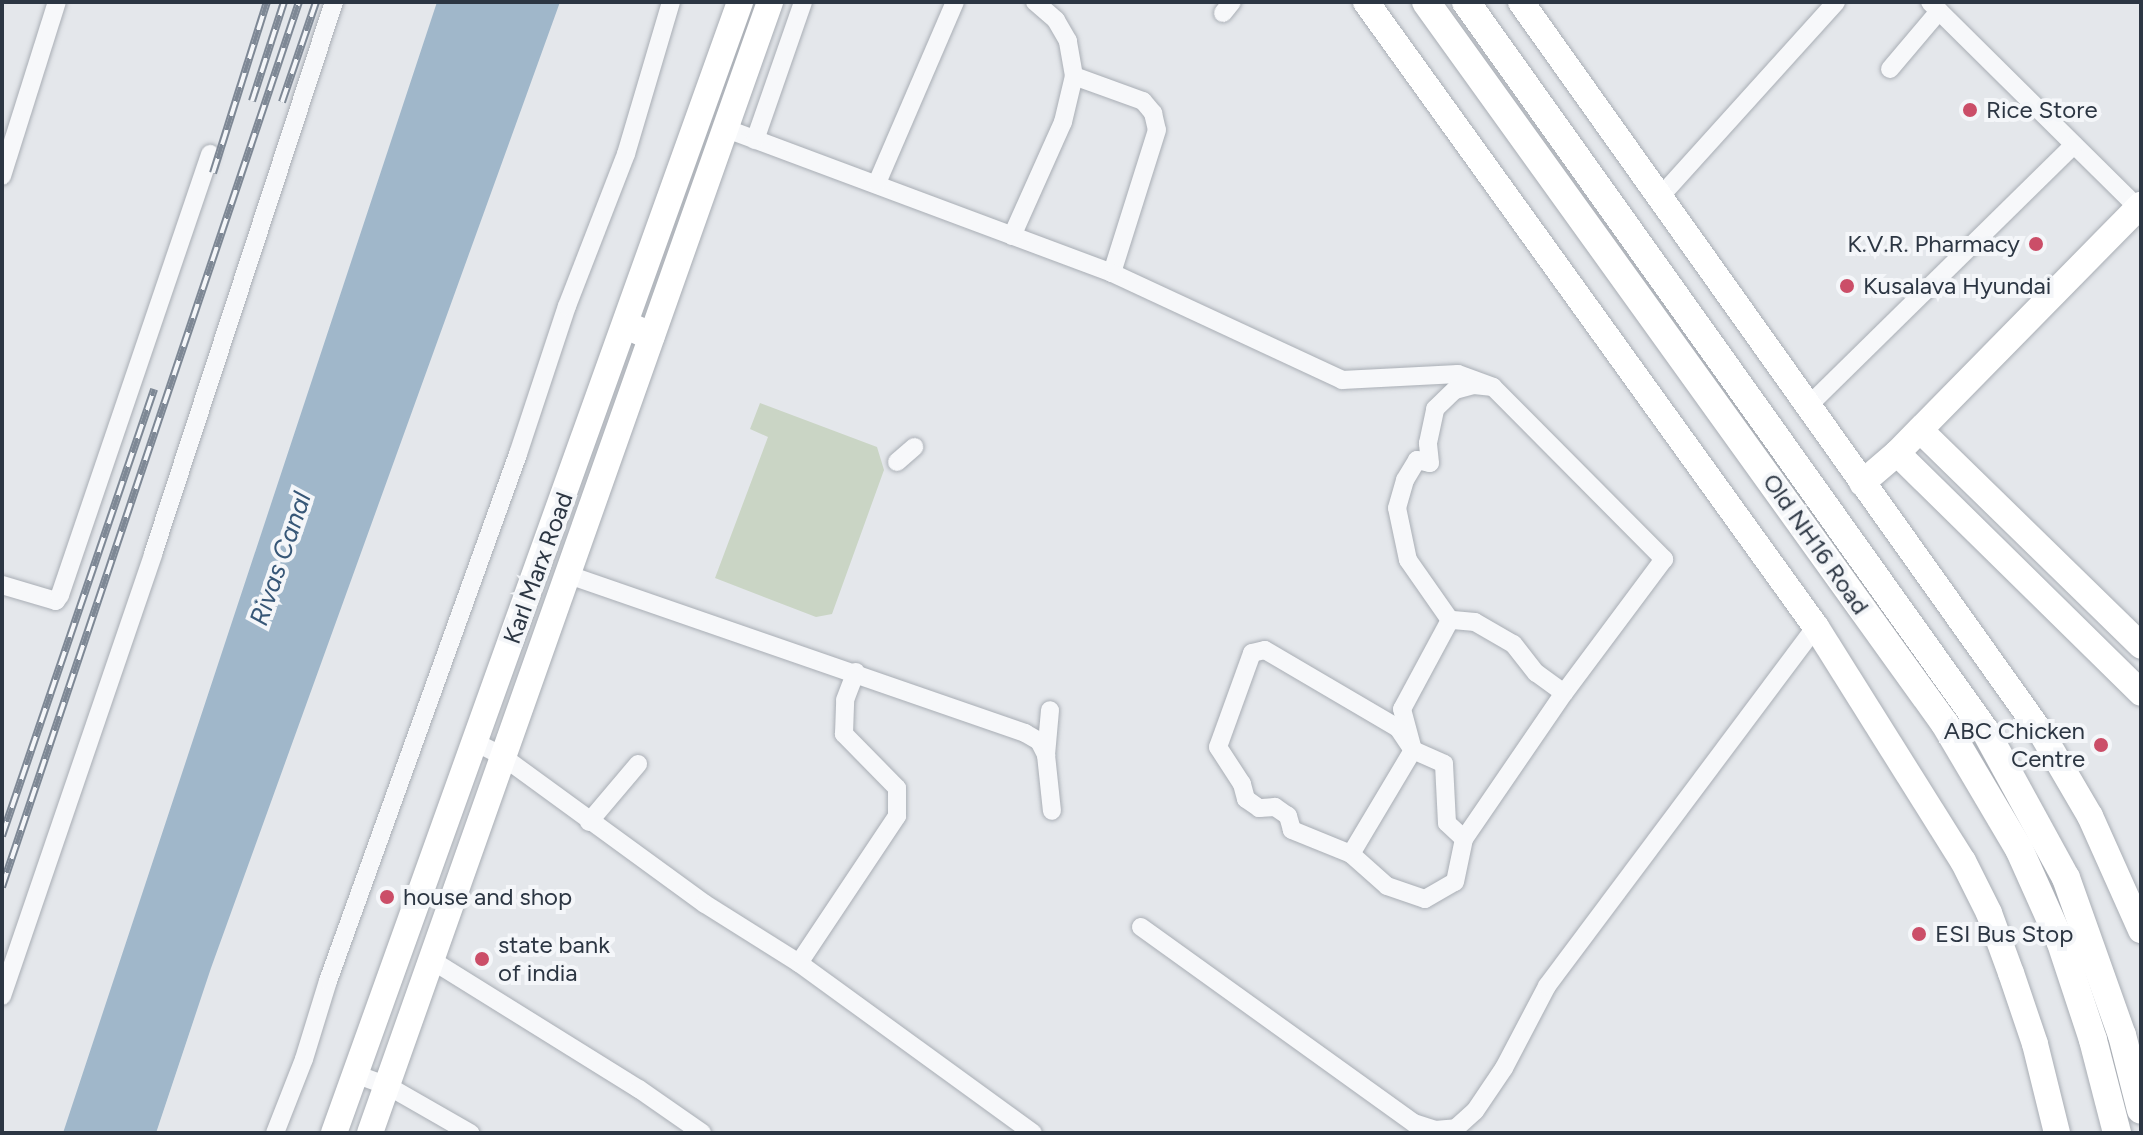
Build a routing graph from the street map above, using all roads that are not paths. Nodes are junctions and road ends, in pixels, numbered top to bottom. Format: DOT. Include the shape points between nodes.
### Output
graph roads {
  1 [pos="57,2"];
  2 [pos="334,2"];
  3 [pos="671,2"];
  4 [pos="740,2"];
  5 [pos="770,2"];
  6 [pos="803,2"];
  7 [pos="955,2"];
  8 [pos="1035,2"];
  9 [pos="1366,2"];
  10 [pos="1426,2"];
  11 [pos="1466,2"];
  12 [pos="1521,2"];
  13 [pos="1836,2"];
  14 [pos="1934,7"];
  15 [pos="1890,69"];
  16 [pos="1074,76"];
  17 [pos="727,129"];
  18 [pos="755,140"];
  19 [pos="2074,145"];
  20 [pos="210,154"];
  21 [pos="2,176"];
  22 [pos="877,183"];
  23 [pos="1659,198"];
  24 [pos="2139,207"];
  25 [pos="1012,236"];
  26 [pos="1112,273"];
  27 [pos="638,330"];
  28 [pos="1493,387"];
  29 [pos="1807,407"];
  30 [pos="1920,430"];
  31 [pos="914,447"];
  32 [pos="1897,453"];
  33 [pos="897,462"];
  34 [pos="1862,483"];
  35 [pos="566,574"];
  36 [pos="2,585"];
  37 [pos="1450,620"];
  38 [pos="1816,627"];
  39 [pos="2141,646"];
  40 [pos="856,672"];
  41 [pos="1564,693"];
  42 [pos="2141,693"];
  43 [pos="1050,710"];
  44 [pos="475,742"];
  45 [pos="1413,750"];
  46 [pos="1046,755"];
  47 [pos="502,756"];
  48 [pos="638,764"];
  49 [pos="1052,811"];
  50 [pos="589,822"];
  51 [pos="1464,839"];
  52 [pos="1351,854"];
  53 [pos="1141,927"];
  54 [pos="2141,930"];
  55 [pos="433,961"];
  56 [pos="799,963"];
  57 [pos="2,996"];
  58 [pos="355,1074"];
  59 [pos="388,1086"];
  60 [pos="2141,1110"];
  61 [pos="275,1133"];
  62 [pos="334,1133"];
  63 [pos="370,1133"];
  64 [pos="470,1133"];
  65 [pos="702,1133"];
  66 [pos="1033,1133"];
  67 [pos="2057,1133"];
  68 [pos="2117,1133"];
  1 -- 21 [label="street"];
  2 -- 57 [label="street"];
  3 -- 61 [label="street" via="626,154 567,306"];
  4 -- 27 [label="street, Karl Marx Road"];
  5 -- 17 [label="street, Karl Marx Road"];
  6 -- 18 [label="street"];
  7 -- 22 [label="street"];
  8 -- 16 [label="street" via="1056,20 1068,41"];
  9 -- 38 [label="street"];
  10 -- 68 [label="main road, Old NH16 Road" via="1945,724 2019,849 2061,943"];
  11 -- 60 [label="main road, Old NH16 Road" via="1986,732 2066,878 2104,979"];
  12 -- 23 [label="street"];
  13 -- 23 [label="street"];
  14 -- 15 [label="street"];
  14 -- 19 [label="street"];
  16 -- 25 [label="street" via="1063,122"];
  16 -- 26 [label="street" via="1143,101 1157,130"];
  17 -- 18 [label="street"];
  17 -- 27 [label="street, Karl Marx Road"];
  18 -- 22 [label="street"];
  19 -- 24 [label="street"];
  19 -- 29 [label="street"];
  20 -- 36 [label="street" via="60,595 56,601"];
  22 -- 25 [label="street"];
  23 -- 29 [label="street"];
  24 -- 30 [label="street"];
  25 -- 26 [label="street"];
  26 -- 28 [label="street" via="1342,380 1458,374"];
  27 -- 35 [label="street, Karl Marx Road"];
  27 -- 44 [label="street, Karl Marx Road"];
  28 -- 37 [label="street" via="1455,390 1435,409 1430,463 1417,460 1397,508 1408,560"];
  28 -- 41 [label="street" via="1664,559"];
  29 -- 34 [label="street"];
  30 -- 32 [label="street"];
  30 -- 39 [label="street"];
  31 -- 33 [label="street"];
  32 -- 34 [label="street"];
  32 -- 42 [label="street"];
  34 -- 54 [label="street" via="2042,734 2096,827"];
  35 -- 40 [label="street"];
  35 -- 47 [label="street, Karl Marx Road"];
  37 -- 41 [label="street" via="1475,622 1513,644 1536,673"];
  37 -- 45 [label="street" via="1402,709"];
  38 -- 53 [label="street" via="1547,986 1504,1068 1475,1111 1456,1128 1435,1130 1414,1123"];
  38 -- 67 [label="street" via="1963,861 1989,913 2035,1044"];
  40 -- 46 [label="street" via="1025,733 1039,741"];
  40 -- 56 [label="street" via="845,700 844,734 897,788 897,816"];
  41 -- 51 [label="street"];
  43 -- 46 [label="street"];
  44 -- 47 [label="street"];
  44 -- 58 [label="street, Karl Marx Road"];
  45 -- 51 [label="street" via="1444,764 1447,823"];
  45 -- 52 [label="street"];
  45 -- 52 [label="street" via="1398,728 1265,650 1252,653 1218,747 1246,799 1259,808 1275,807 1288,816 1292,830"];
  46 -- 49 [label="street"];
  47 -- 50 [label="street"];
  47 -- 55 [label="street, Karl Marx Road"];
  48 -- 50 [label="street"];
  50 -- 56 [label="street"];
  51 -- 52 [label="street" via="1455,882 1425,899 1387,886"];
  55 -- 59 [label="street, Karl Marx Road"];
  55 -- 65 [label="street"];
  56 -- 66 [label="street"];
  58 -- 59 [label="street"];
  58 -- 62 [label="street, Karl Marx Road"];
  59 -- 63 [label="street, Karl Marx Road"];
  59 -- 64 [label="street"];
}
